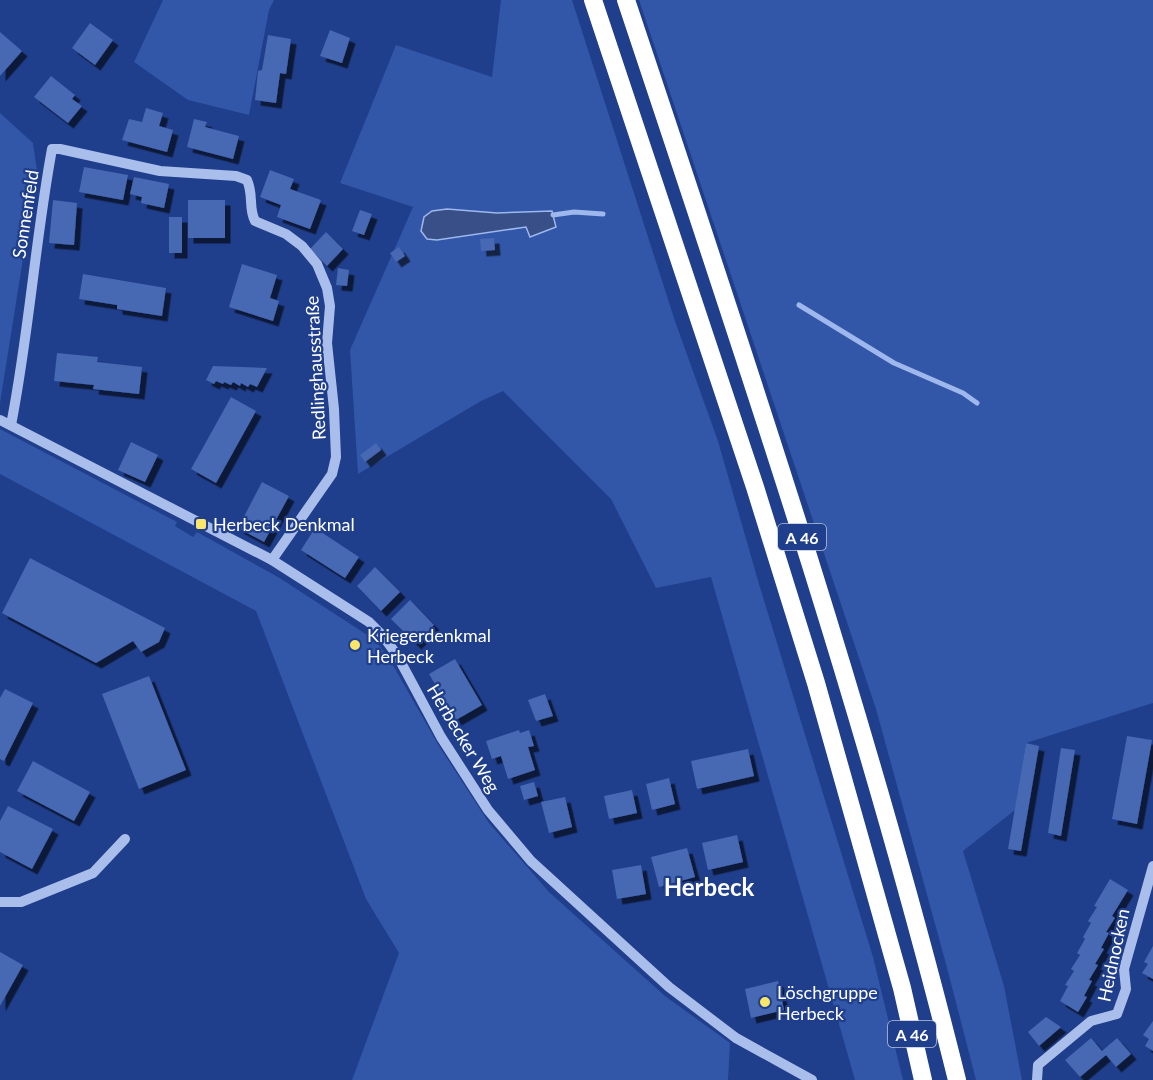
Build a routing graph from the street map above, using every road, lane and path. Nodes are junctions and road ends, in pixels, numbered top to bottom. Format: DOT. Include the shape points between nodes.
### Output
graph roads {
  1 [pos="593,0"];
  2 [pos="626,0"];
  3 [pos="52,149"];
  4 [pos="0,420"];
  5 [pos="10,425"];
  6 [pos="272,560"];
  7 [pos="125,839"];
  8 [pos="1153,866"];
  9 [pos="0,903"];
  10 [pos="812,1080"];
  11 [pos="922,1080"];
  12 [pos="957,1080"];
  13 [pos="1037,1080"];
  1 -- 11 [label="highway, A 46" via="813,672 902,988"];
  2 -- 12 [label="highway, A 46" via="849,689"];
  3 -- 5 [label="street, Sonnenfeld" via="19,386"];
  3 -- 6 [label="street, Redlinghausstraße" via="160,171 247,180 253,192 255,221 286,234 317,264 330,306 327,343 336,457 332,474"];
  4 -- 5 [label="street, Herbecker Weg"];
  5 -- 6 [label="street, Herbecker Weg"];
  6 -- 10 [label="street, Herbecker Weg" via="369,622 382,636 397,655 470,783 531,861 669,987 736,1038"];
  7 -- 9 [label="street" via="93,873 21,902"];
  8 -- 13 [label="street, Heidnocken" via="1124,969 1126,988 1117,1014 1091,1021 1068,1039 1038,1065"];
}
